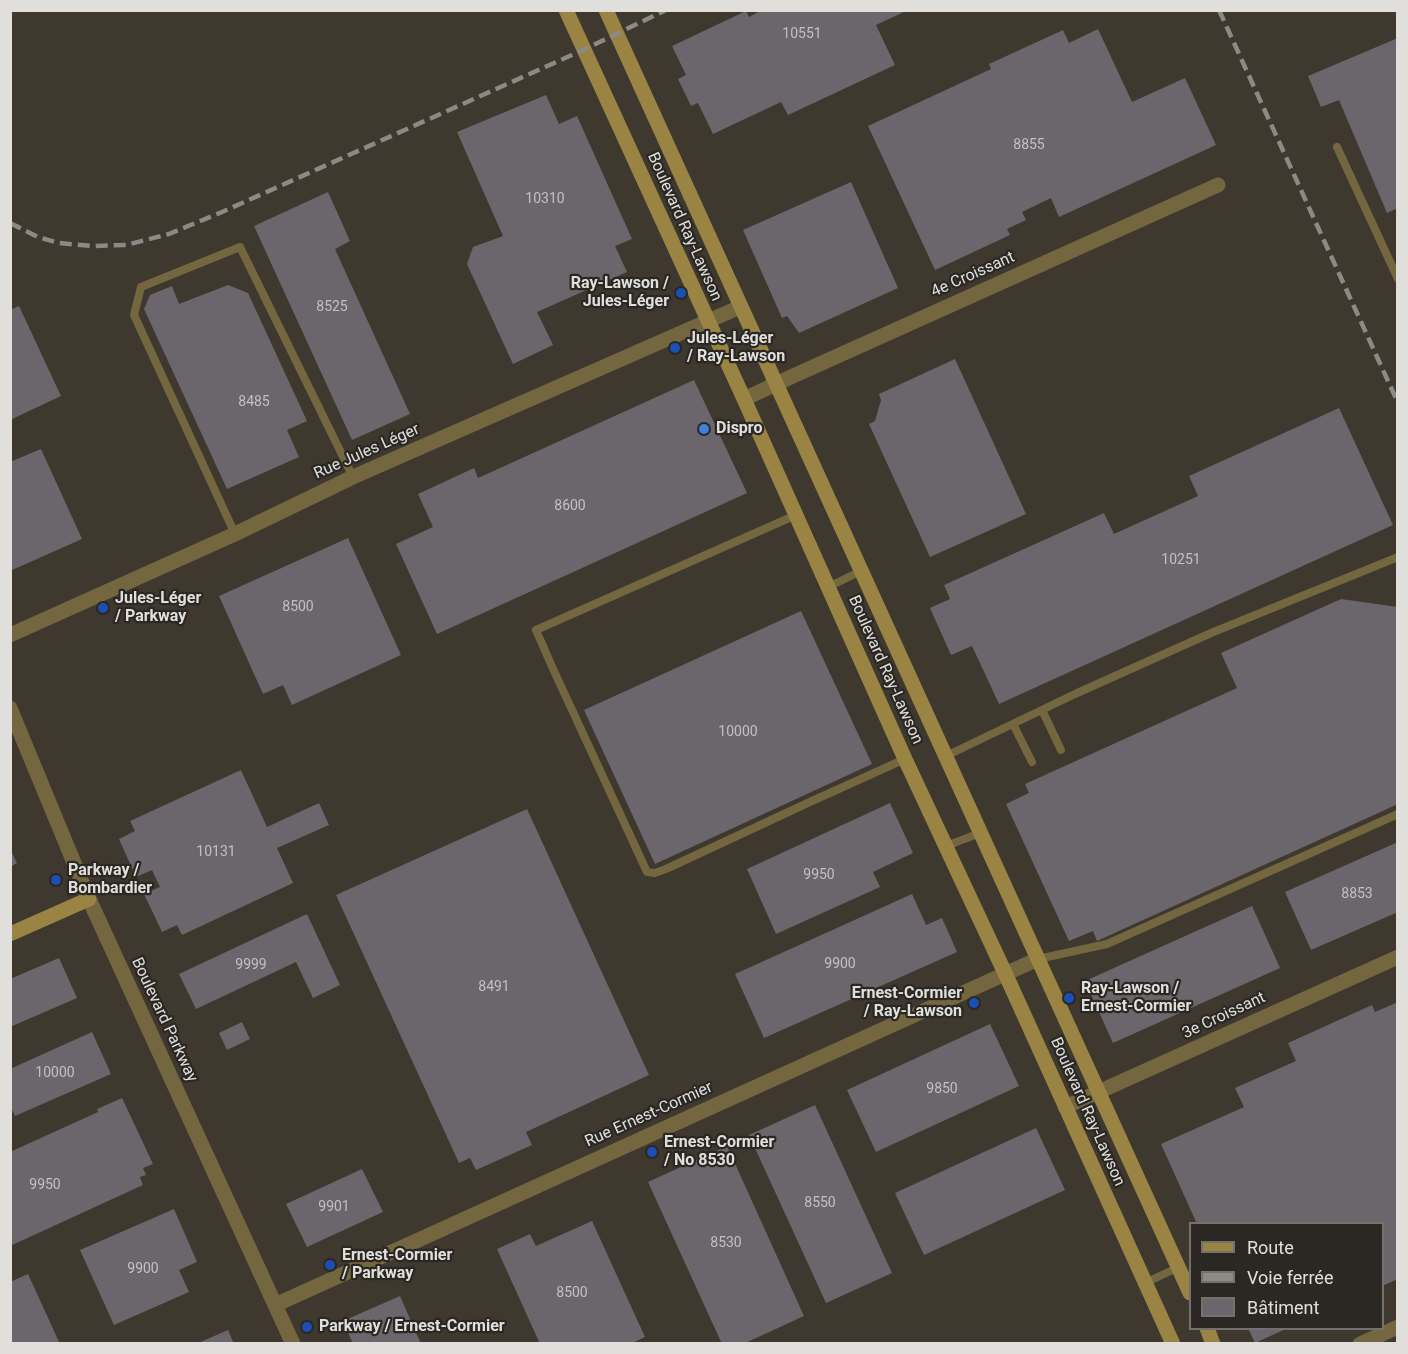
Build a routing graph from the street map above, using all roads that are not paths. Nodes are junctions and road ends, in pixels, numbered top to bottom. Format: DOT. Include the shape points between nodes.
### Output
graph roads {
  1 [pos="566,10"];
  2 [pos="606,10"];
  3 [pos="1337,147"];
  4 [pos="1218,185"];
  5 [pos="1398,279"];
  6 [pos="741,307"];
  7 [pos="707,321"];
  8 [pos="776,385"];
  9 [pos="744,399"];
  10 [pos="352,477"];
  11 [pos="796,515"];
  12 [pos="235,534"];
  13 [pos="1398,557"];
  14 [pos="861,572"];
  15 [pos="828,587"];
  16 [pos="10,635"];
  17 [pos="10,708"];
  18 [pos="1042,710"];
  19 [pos="1013,724"];
  20 [pos="1061,750"];
  21 [pos="946,756"];
  22 [pos="905,759"];
  23 [pos="1032,762"];
  24 [pos="1398,814"];
  25 [pos="980,833"];
  26 [pos="946,846"];
  27 [pos="89,899"];
  28 [pos="10,934"];
  29 [pos="1398,957"];
  30 [pos="1038,959"];
  31 [pos="1005,974"];
  32 [pos="1098,1092"];
  33 [pos="1065,1107"];
  34 [pos="1179,1268"];
  35 [pos="1145,1284"];
  36 [pos="1189,1289"];
  37 [pos="275,1305"];
  38 [pos="1398,1327"];
  39 [pos="1207,1330"];
  40 [pos="293,1344"];
  41 [pos="1173,1344"];
  42 [pos="1214,1344"];
  43 [pos="1360,1344"];
  1 -- 7 [label="street, Boulevard Ray-Lawson"];
  2 -- 6 [label="street, Boulevard Ray-Lawson"];
  3 -- 5 [label="lane"];
  4 -- 8 [label="street, 4e Croissant"];
  6 -- 7 [label="street, Rue Jules Léger"];
  6 -- 8 [label="street, Boulevard Ray-Lawson"];
  7 -- 9 [label="street, Boulevard Ray-Lawson"];
  7 -- 10 [label="street, Rue Jules Léger"];
  8 -- 9 [label="street, 4e Croissant"];
  8 -- 14 [label="street, Boulevard Ray-Lawson"];
  9 -- 11 [label="street, Boulevard Ray-Lawson"];
  10 -- 12 [label="street, Rue Jules Léger"];
  10 -- 12 [label="lane" via="240,247 141,287 134,315"];
  11 -- 15 [label="street, Boulevard Ray-Lawson"];
  11 -- 22 [label="lane" via="536,630 647,872 666,869"];
  12 -- 16 [label="street, Rue Jules Léger"];
  13 -- 18 [label="lane" via="1211,633"];
  14 -- 15 [label="lane"];
  14 -- 21 [label="street, Boulevard Ray-Lawson"];
  15 -- 22 [label="street, Boulevard Ray-Lawson"];
  17 -- 27 [label="street, Boulevard Parkway"];
  18 -- 19 [label="lane"];
  18 -- 20 [label="lane"];
  19 -- 21 [label="lane"];
  19 -- 23 [label="lane"];
  21 -- 25 [label="street, Boulevard Ray-Lawson"];
  22 -- 26 [label="street, Boulevard Ray-Lawson"];
  24 -- 30 [label="lane" via="1107,944"];
  25 -- 26 [label="lane"];
  25 -- 30 [label="street, Boulevard Ray-Lawson"];
  26 -- 31 [label="street, Boulevard Ray-Lawson"];
  27 -- 28 [label="street"];
  27 -- 37 [label="street, Boulevard Parkway"];
  29 -- 32 [label="street, 3e Croissant"];
  30 -- 31 [label="street, Rue Ernest-Cormier"];
  30 -- 32 [label="street, Boulevard Ray-Lawson"];
  31 -- 33 [label="street, Boulevard Ray-Lawson"];
  31 -- 37 [label="street, Rue Ernest-Cormier"];
  32 -- 33 [label="street, 3e Croissant"];
  32 -- 34 [label="street, Boulevard Ray-Lawson"];
  33 -- 35 [label="street, Boulevard Ray-Lawson"];
  34 -- 35 [label="lane"];
  34 -- 36 [label="street, Boulevard Ray-Lawson"];
  35 -- 41 [label="street, Boulevard Ray-Lawson"];
  37 -- 40 [label="street, Boulevard Parkway"];
  38 -- 43 [label="street"];
  39 -- 42 [label="street"];
}
